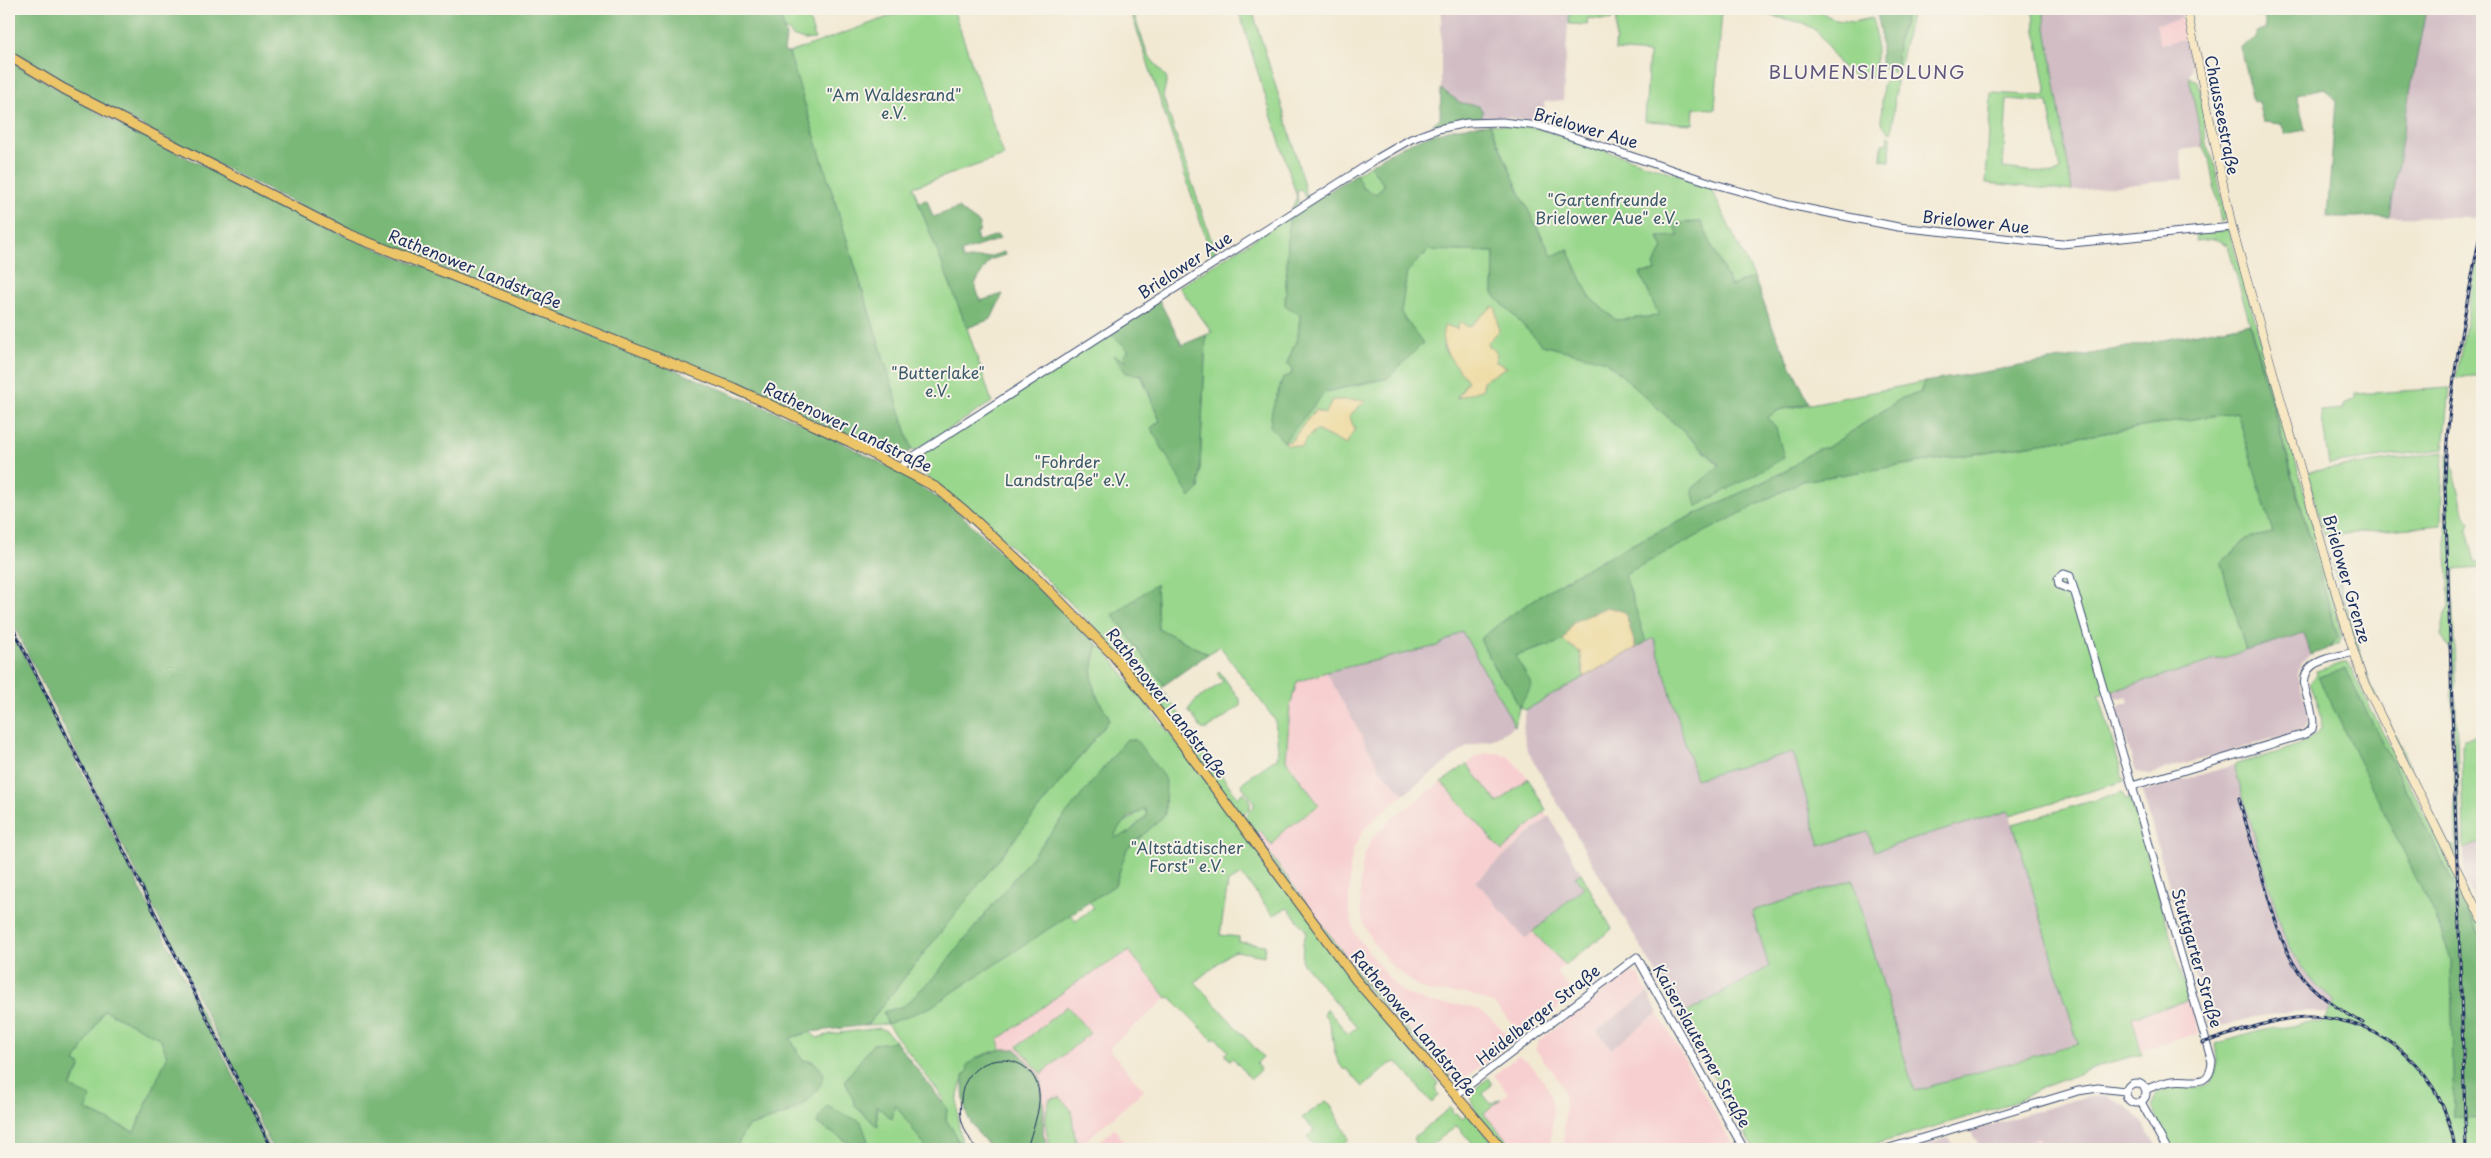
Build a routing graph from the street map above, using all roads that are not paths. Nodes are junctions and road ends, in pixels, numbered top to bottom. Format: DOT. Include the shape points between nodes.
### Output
graph roads {
  1 [pos="2187,9"];
  2 [pos="9,56"];
  3 [pos="2232,226"];
  4 [pos="901,467"];
  5 [pos="2074,591"];
  6 [pos="2354,652"];
  7 [pos="2132,786"];
  8 [pos="2482,920"];
  9 [pos="1637,957"];
  10 [pos="2145,1090"];
  11 [pos="2125,1092"];
  12 [pos="1456,1095"];
  13 [pos="2141,1102"];
  14 [pos="1502,1149"];
  15 [pos="1744,1149"];
  16 [pos="1886,1149"];
  17 [pos="2167,1149"];
  1 -- 3 [label="main road, Chausseestraße"];
  2 -- 4 [label="main road, Rathenower Landstraße" via="64,89 346,233 734,388"];
  3 -- 4 [label="street, Brielower Aue" via="2062,244 1898,227 1749,195 1540,126 1490,121 1452,125 1410,139 1378,158"];
  3 -- 6 [label="main road, Brielower Grenze"];
  4 -- 12 [label="main road, Rathenower Landstraße" via="937,488 965,511 1114,656 1356,980"];
  5 -- 7 [label="street, Stuttgarter Straße"];
  6 -- 7 [label="street" via="2312,665 2306,670 2303,681 2313,724 2306,734"];
  6 -- 8 [label="main road, Brielower Grenze" via="2371,699"];
  7 -- 10 [label="street, Stuttgarter Straße" via="2212,1062 2209,1074 2200,1081 2172,1081"];
  9 -- 12 [label="street, Heidelberger Straße"];
  9 -- 15 [label="street, Kaiserslauterner Straße"];
  10 -- 11 [label="street" via="2141,1084 2135,1083"];
  10 -- 13 [label="street"];
  11 -- 13 [label="street" via="2130,1102"];
  11 -- 16 [label="street" via="2098,1088 2078,1091"];
  12 -- 14 [label="main road, Rathenower Landstraße"];
  13 -- 17 [label="street"];
}
